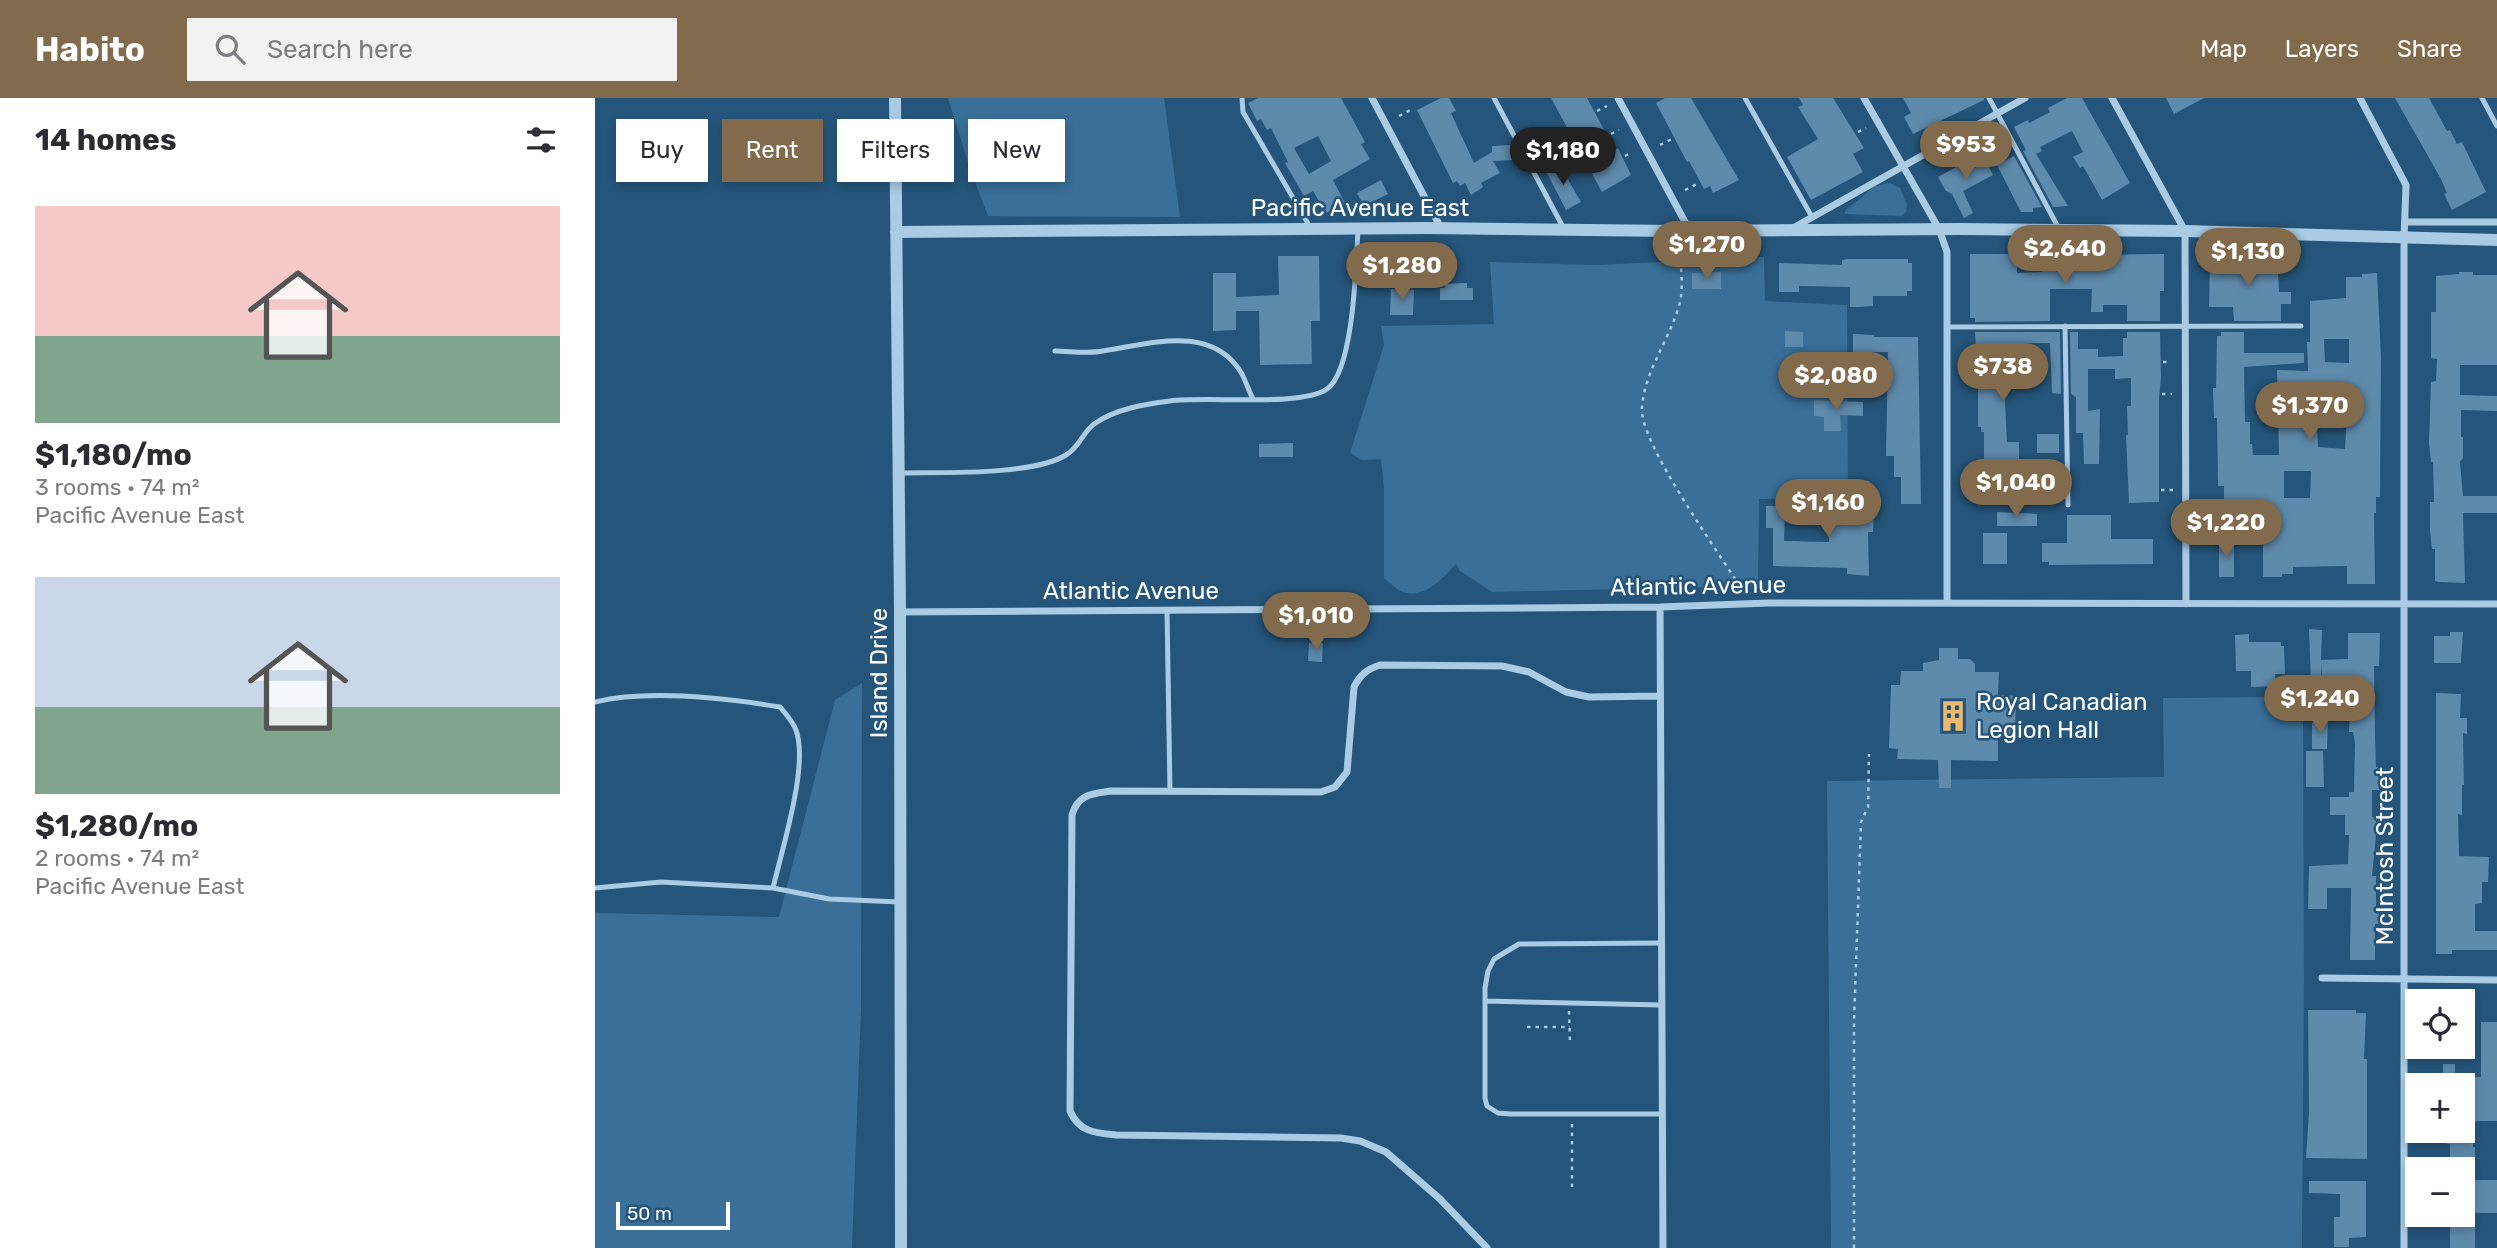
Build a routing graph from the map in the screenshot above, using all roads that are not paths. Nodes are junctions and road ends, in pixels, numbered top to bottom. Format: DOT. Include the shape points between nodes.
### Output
graph roads {
  1 [pos="895,98"];
  2 [pos="1242,98"];
  3 [pos="1372,98"];
  4 [pos="1495,98"];
  5 [pos="1618,98"];
  6 [pos="1745,98"];
  7 [pos="1864,98"];
  8 [pos="1989,98"];
  9 [pos="2025,98"];
  10 [pos="2112,98"];
  11 [pos="2360,98"];
  12 [pos="2482,98"];
  13 [pos="1997,113"];
  14 [pos="2497,127"];
  15 [pos="1901,166"];
  16 [pos="1812,217"];
  17 [pos="2405,222"];
  18 [pos="2497,222"];
  19 [pos="1311,229"];
  20 [pos="1359,229"];
  21 [pos="1441,229"];
  22 [pos="1939,229"];
  23 [pos="1564,230"];
  24 [pos="1789,230"];
  25 [pos="2060,230"];
  26 [pos="1685,231"];
  27 [pos="2185,231"];
  28 [pos="896,232"];
  29 [pos="2404,238"];
  30 [pos="2497,240"];
  31 [pos="2065,326"];
  32 [pos="2185,326"];
  33 [pos="2301,326"];
  34 [pos="1947,327"];
  35 [pos="1055,351"];
  36 [pos="1253,399"];
  37 [pos="898,473"];
  38 [pos="2068,505"];
  39 [pos="1947,603"];
  40 [pos="2186,604"];
  41 [pos="2404,604"];
  42 [pos="2497,604"];
  43 [pos="1660,607"];
  44 [pos="1167,610"];
  45 [pos="900,612"];
  46 [pos="1660,696"];
  47 [pos="595,702"];
  48 [pos="1170,792"];
  49 [pos="595,888"];
  50 [pos="773,888"];
  51 [pos="900,902"];
  52 [pos="1661,943"];
  53 [pos="2322,978"];
  54 [pos="2404,979"];
  55 [pos="2497,980"];
  56 [pos="1485,1001"];
  57 [pos="1662,1005"];
  58 [pos="1662,1114"];
  59 [pos="901,1248"];
  60 [pos="1487,1248"];
  61 [pos="1663,1248"];
  62 [pos="2404,1248"];
  1 -- 28 [label="street, Island Drive"];
  2 -- 19 [label="lane" via="1243,112"];
  3 -- 21 [label="street"];
  4 -- 23 [label="lane"];
  5 -- 26 [label="street"];
  6 -- 16 [label="lane"];
  7 -- 15 [label="street"];
  8 -- 13 [label="lane"];
  9 -- 13 [label="street"];
  10 -- 27 [label="street"];
  11 -- 17 [label="street, McIntosh Street" via="2406,185"];
  12 -- 14 [label="lane"];
  13 -- 15 [label="street"];
  13 -- 25 [label="lane"];
  15 -- 16 [label="street"];
  15 -- 22 [label="street"];
  16 -- 24 [label="street"];
  17 -- 18 [label="street"];
  17 -- 29 [label="street, McIntosh Street"];
  19 -- 20 [label="street, Pacific Avenue East"];
  19 -- 28 [label="street, Pacific Avenue East"];
  20 -- 21 [label="street, Pacific Avenue East"];
  20 -- 36 [label="lane" via="1353,310 1339,375 1328,389 1303,399"];
  21 -- 23 [label="street, Pacific Avenue East"];
  22 -- 24 [label="street, Pacific Avenue East"];
  22 -- 25 [label="street, Pacific Avenue East"];
  22 -- 34 [label="street" via="1947,252"];
  23 -- 26 [label="street, Pacific Avenue East"];
  24 -- 26 [label="street, Pacific Avenue East"];
  25 -- 27 [label="street, Pacific Avenue East"];
  27 -- 29 [label="street, Pacific Avenue East"];
  27 -- 32 [label="street"];
  28 -- 37 [label="street, Island Drive"];
  29 -- 30 [label="street, Pacific Avenue East"];
  29 -- 41 [label="street, McIntosh Street"];
  31 -- 32 [label="lane"];
  31 -- 34 [label="lane"];
  31 -- 38 [label="lane"];
  32 -- 33 [label="lane"];
  32 -- 40 [label="street"];
  34 -- 39 [label="street"];
  35 -- 36 [label="lane" via="1101,352 1149,342 1199,341 1221,351 1241,372"];
  36 -- 37 [label="lane" via="1172,400 1134,407 1094,424 1066,456 1043,464 976,472"];
  37 -- 45 [label="street, Island Drive"];
  39 -- 40 [label="street, Atlantic Avenue"];
  39 -- 43 [label="street, Atlantic Avenue"];
  40 -- 41 [label="street, Atlantic Avenue"];
  41 -- 42 [label="street, Atlantic Avenue"];
  41 -- 54 [label="street, McIntosh Street"];
  43 -- 44 [label="street, Atlantic Avenue"];
  43 -- 46 [label="street"];
  44 -- 45 [label="street, Atlantic Avenue"];
  44 -- 48 [label="lane"];
  45 -- 51 [label="street, Island Drive"];
  46 -- 48 [label="street" via="1589,697 1502,666 1380,665 1368,669 1355,687 1347,772 1335,787 1321,792"];
  46 -- 52 [label="street"];
  47 -- 50 [label="lane" via="658,696 780,707 796,727 800,748"];
  48 -- 60 [label="street" via="1089,794 1079,799 1072,815 1070,1111 1074,1119 1091,1132 1116,1135 1360,1141 1386,1152"];
  49 -- 50 [label="lane" via="661,882"];
  50 -- 51 [label="lane" via="829,899"];
  51 -- 59 [label="street, Island Drive"];
  52 -- 56 [label="lane" via="1519,944 1494,959"];
  52 -- 57 [label="street"];
  53 -- 54 [label="street"];
  54 -- 55 [label="street"];
  54 -- 62 [label="street, McIntosh Street"];
  56 -- 57 [label="lane"];
  56 -- 58 [label="lane" via="1487,1106 1511,1114"];
  57 -- 58 [label="street"];
  58 -- 61 [label="street"];
}
